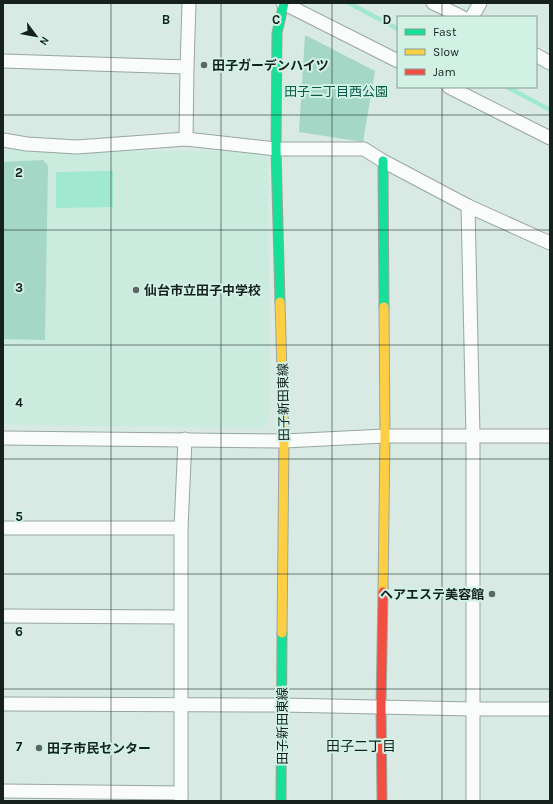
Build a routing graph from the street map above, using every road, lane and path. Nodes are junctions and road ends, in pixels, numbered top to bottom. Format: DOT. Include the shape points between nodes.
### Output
graph roads {
  1 [pos="189,3"];
  2 [pos="283,3"];
  3 [pos="433,3"];
  4 [pos="480,3"];
  5 [pos="460,16"];
  6 [pos="473,16"];
  7 [pos="537,56"];
  8 [pos="397,60"];
  9 [pos="3,61"];
  10 [pos="550,63"];
  11 [pos="187,67"];
  12 [pos="451,88"];
  13 [pos="550,138"];
  14 [pos="186,139"];
  15 [pos="3,140"];
  16 [pos="276,149"];
  17 [pos="383,161"];
  18 [pos="468,206"];
  19 [pos="550,243"];
  20 [pos="385,436"];
  21 [pos="473,436"];
  22 [pos="550,436"];
  23 [pos="3,438"];
  24 [pos="185,439"];
  25 [pos="284,441"];
  26 [pos="3,528"];
  27 [pos="181,528"];
  28 [pos="3,616"];
  29 [pos="180,617"];
  30 [pos="3,704"];
  31 [pos="182,705"];
  32 [pos="282,705"];
  33 [pos="381,706"];
  34 [pos="473,709"];
  35 [pos="550,709"];
  36 [pos="3,791"];
  37 [pos="181,797"];
  38 [pos="281,801"];
  39 [pos="382,801"];
  40 [pos="473,801"];
  1 -- 11 [label="street"];
  2 -- 8 [label="street"];
  2 -- 16 [label="street, 田子新田東線" via="277,34"];
  3 -- 5 [label="street"];
  4 -- 6 [label="street"];
  7 -- 10 [label="street"];
  9 -- 11 [label="street"];
  11 -- 14 [label="street"];
  12 -- 13 [label="street"];
  14 -- 15 [label="street" via="76,147"];
  14 -- 16 [label="street"];
  16 -- 17 [label="street" via="364,149"];
  16 -- 25 [label="street, 田子新田東線"];
  17 -- 18 [label="street"];
  17 -- 20 [label="street"];
  18 -- 19 [label="street"];
  18 -- 21 [label="street"];
  20 -- 21 [label="street"];
  20 -- 25 [label="street"];
  20 -- 33 [label="street"];
  21 -- 22 [label="street"];
  21 -- 34 [label="street"];
  23 -- 24 [label="street"];
  24 -- 25 [label="street"];
  24 -- 27 [label="street"];
  25 -- 32 [label="street, 田子新田東線"];
  26 -- 27 [label="street"];
  27 -- 29 [label="street"];
  28 -- 29 [label="street"];
  29 -- 31 [label="street"];
  30 -- 31 [label="street"];
  31 -- 32 [label="street"];
  31 -- 37 [label="street"];
  32 -- 33 [label="street"];
  32 -- 38 [label="street, 田子新田東線"];
  33 -- 34 [label="street"];
  33 -- 39 [label="street"];
  34 -- 35 [label="street"];
  34 -- 40 [label="street"];
  36 -- 37 [label="street"];
}
